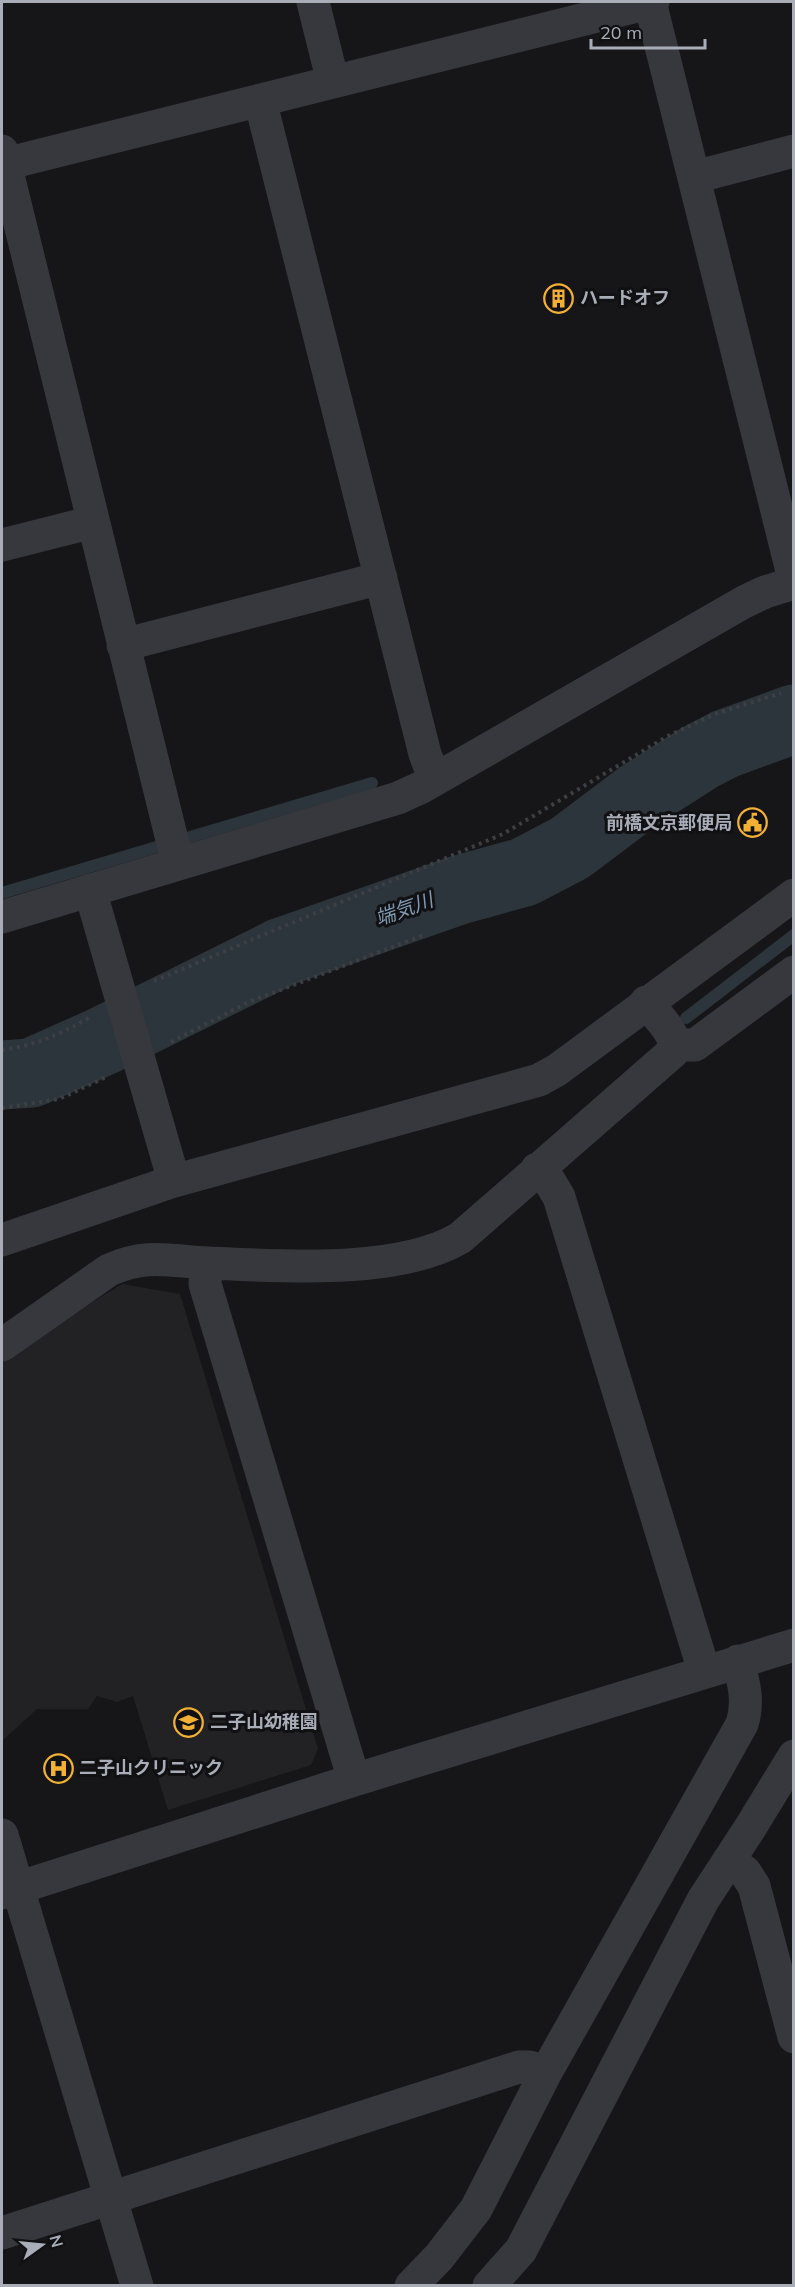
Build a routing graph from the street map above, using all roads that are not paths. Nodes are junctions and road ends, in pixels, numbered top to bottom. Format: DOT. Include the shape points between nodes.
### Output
graph roads {
  1 [pos="313,2"];
  2 [pos="651,2"];
  3 [pos="333,82"];
  4 [pos="260,100"];
  5 [pos="794,151"];
  6 [pos="3,157"];
  7 [pos="695,177"];
  8 [pos="13,254"];
  9 [pos="783,484"];
  10 [pos="93,522"];
  11 [pos="2,545"];
  12 [pos="381,578"];
  13 [pos="794,581"];
  14 [pos="123,645"];
  15 [pos="437,778"];
  16 [pos="178,864"];
  17 [pos="90,890"];
  18 [pos="794,895"];
  19 [pos="2,917"];
  20 [pos="794,972"];
  21 [pos="646,1002"];
  22 [pos="676,1045"];
  23 [pos="537,1169"];
  24 [pos="174,1181"];
  25 [pos="2,1240"];
  26 [pos="206,1263"];
  27 [pos="2,1345"];
  28 [pos="794,1645"];
  29 [pos="738,1661"];
  30 [pos="704,1671"];
  31 [pos="794,1756"];
  32 [pos="354,1780"];
  33 [pos="2,1835"];
  34 [pos="729,1860"];
  35 [pos="10,1890"];
  36 [pos="794,2037"];
  37 [pos="545,2074"];
  38 [pos="110,2198"];
  39 [pos="2,2233"];
  40 [pos="137,2286"];
  41 [pos="411,2286"];
  42 [pos="489,2286"];
  1 -- 3 [label="street"];
  2 -- 3 [label="street"];
  2 -- 7 [label="street"];
  3 -- 4 [label="street"];
  4 -- 6 [label="street"];
  4 -- 12 [label="street"];
  5 -- 7 [label="street"];
  6 -- 8 [label="street"];
  7 -- 9 [label="street"];
  8 -- 10 [label="street"];
  9 -- 13 [label="street"];
  10 -- 11 [label="street"];
  10 -- 14 [label="street"];
  12 -- 14 [label="street"];
  12 -- 15 [label="street" via="425,754"];
  13 -- 15 [label="street" via="744,602"];
  14 -- 16 [label="street"];
  15 -- 16 [label="street" via="398,798"];
  16 -- 17 [label="street"];
  17 -- 19 [label="street"];
  17 -- 24 [label="street"];
  18 -- 21 [label="street"];
  20 -- 22 [label="street" via="695,1045"];
  21 -- 22 [label="street"];
  21 -- 24 [label="street" via="539,1080"];
  22 -- 23 [label="street" via="674,1051"];
  23 -- 26 [label="street" via="460,1238 431,1252 386,1261 322,1266"];
  23 -- 30 [label="street" via="559,1197"];
  24 -- 25 [label="street"];
  26 -- 27 [label="street" via="155,1258 123,1263"];
  26 -- 32 [label="street" via="205,1284"];
  28 -- 29 [label="street"];
  29 -- 30 [label="street"];
  29 -- 37 [label="street" via="746,1700 742,1724"];
  30 -- 32 [label="street"];
  31 -- 34 [label="street"];
  32 -- 35 [label="street"];
  33 -- 35 [label="street"];
  34 -- 36 [label="street" via="745,1872 754,1886"];
  34 -- 42 [label="street" via="702,1900 521,2250"];
  35 -- 38 [label="street"];
  37 -- 38 [label="street" via="531,2067 519,2067"];
  37 -- 41 [label="street" via="476,2209 439,2258"];
  38 -- 39 [label="street"];
  38 -- 40 [label="street"];
}
